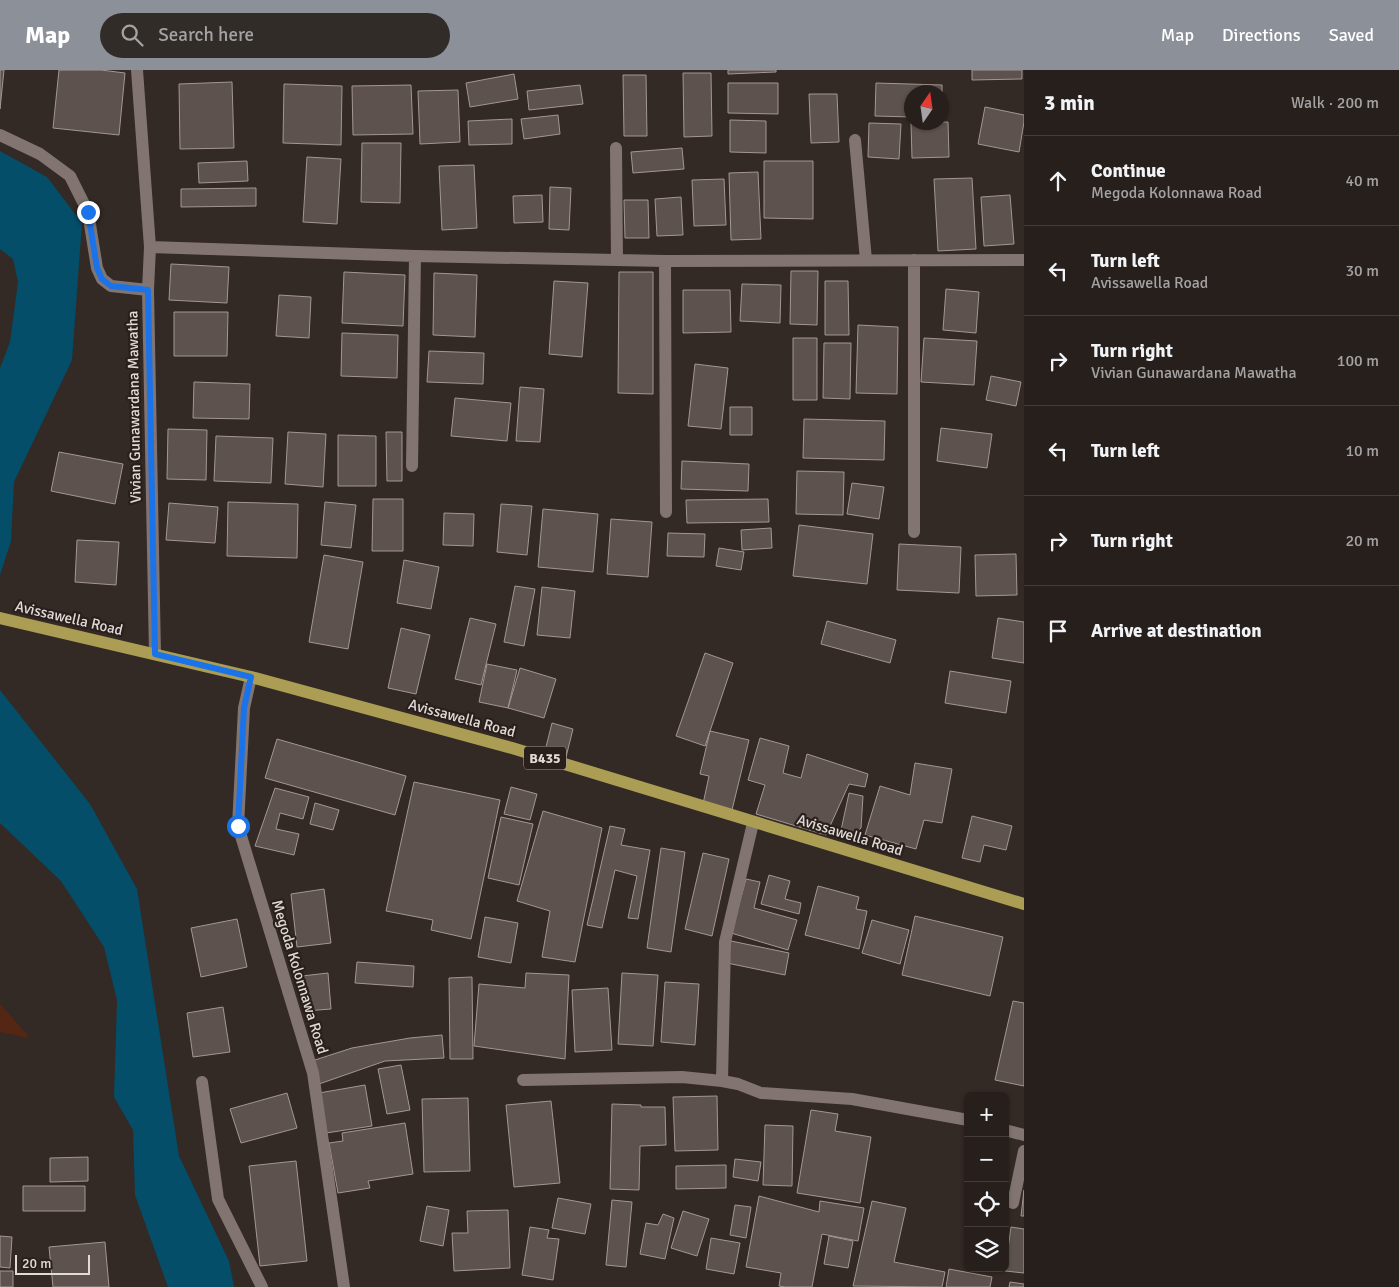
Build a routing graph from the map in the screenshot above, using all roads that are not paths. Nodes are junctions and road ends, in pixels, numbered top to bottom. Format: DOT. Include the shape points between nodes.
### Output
graph roads {
  1 [pos="137,70"];
  2 [pos="0,134"];
  3 [pos="855,140"];
  4 [pos="616,148"];
  5 [pos="150,247"];
  6 [pos="415,256"];
  7 [pos="617,260"];
  8 [pos="866,260"];
  9 [pos="914,260"];
  10 [pos="1024,260"];
  11 [pos="665,261"];
  12 [pos="148,290"];
  13 [pos="412,466"];
  14 [pos="666,512"];
  15 [pos="914,532"];
  16 [pos="0,618"];
  17 [pos="155,654"];
  18 [pos="251,677"];
  19 [pos="753,823"];
  20 [pos="1024,904"];
  21 [pos="523,1080"];
  22 [pos="722,1080"];
  23 [pos="202,1082"];
  24 [pos="964,1119"];
  25 [pos="1009,1131"];
  26 [pos="1024,1135"];
  27 [pos="1024,1150"];
  28 [pos="1013,1203"];
  29 [pos="262,1287"];
  30 [pos="344,1287"];
  1 -- 5 [label="street, Vivian Gunawardana Mawatha"];
  2 -- 12 [label="street" via="40,154 70,176 88,212 97,268 102,279 111,286"];
  3 -- 8 [label="street"];
  4 -- 7 [label="street"];
  5 -- 6 [label="street"];
  5 -- 12 [label="street, Vivian Gunawardana Mawatha"];
  6 -- 7 [label="street"];
  6 -- 13 [label="street"];
  7 -- 11 [label="street"];
  8 -- 9 [label="street"];
  8 -- 11 [label="street"];
  9 -- 10 [label="street"];
  9 -- 15 [label="street"];
  11 -- 14 [label="street"];
  12 -- 17 [label="street, Vivian Gunawardana Mawatha"];
  16 -- 17 [label="main road, Avissawella Road / B435"];
  17 -- 18 [label="main road, Avissawella Road / B435"];
  18 -- 19 [label="main road, Avissawella Road / B435" via="512,748"];
  18 -- 30 [label="street, Megoda Kolonnawa Road" via="244,708 238,826 313,1074"];
  19 -- 20 [label="main road, Avissawella Road / B435"];
  19 -- 22 [label="street" via="724,942"];
  21 -- 22 [label="street" via="682,1077"];
  22 -- 24 [label="street" via="761,1093 852,1099"];
  23 -- 29 [label="street" via="218,1199"];
  25 -- 26 [label="street"];
  27 -- 28 [label="street"];
}
